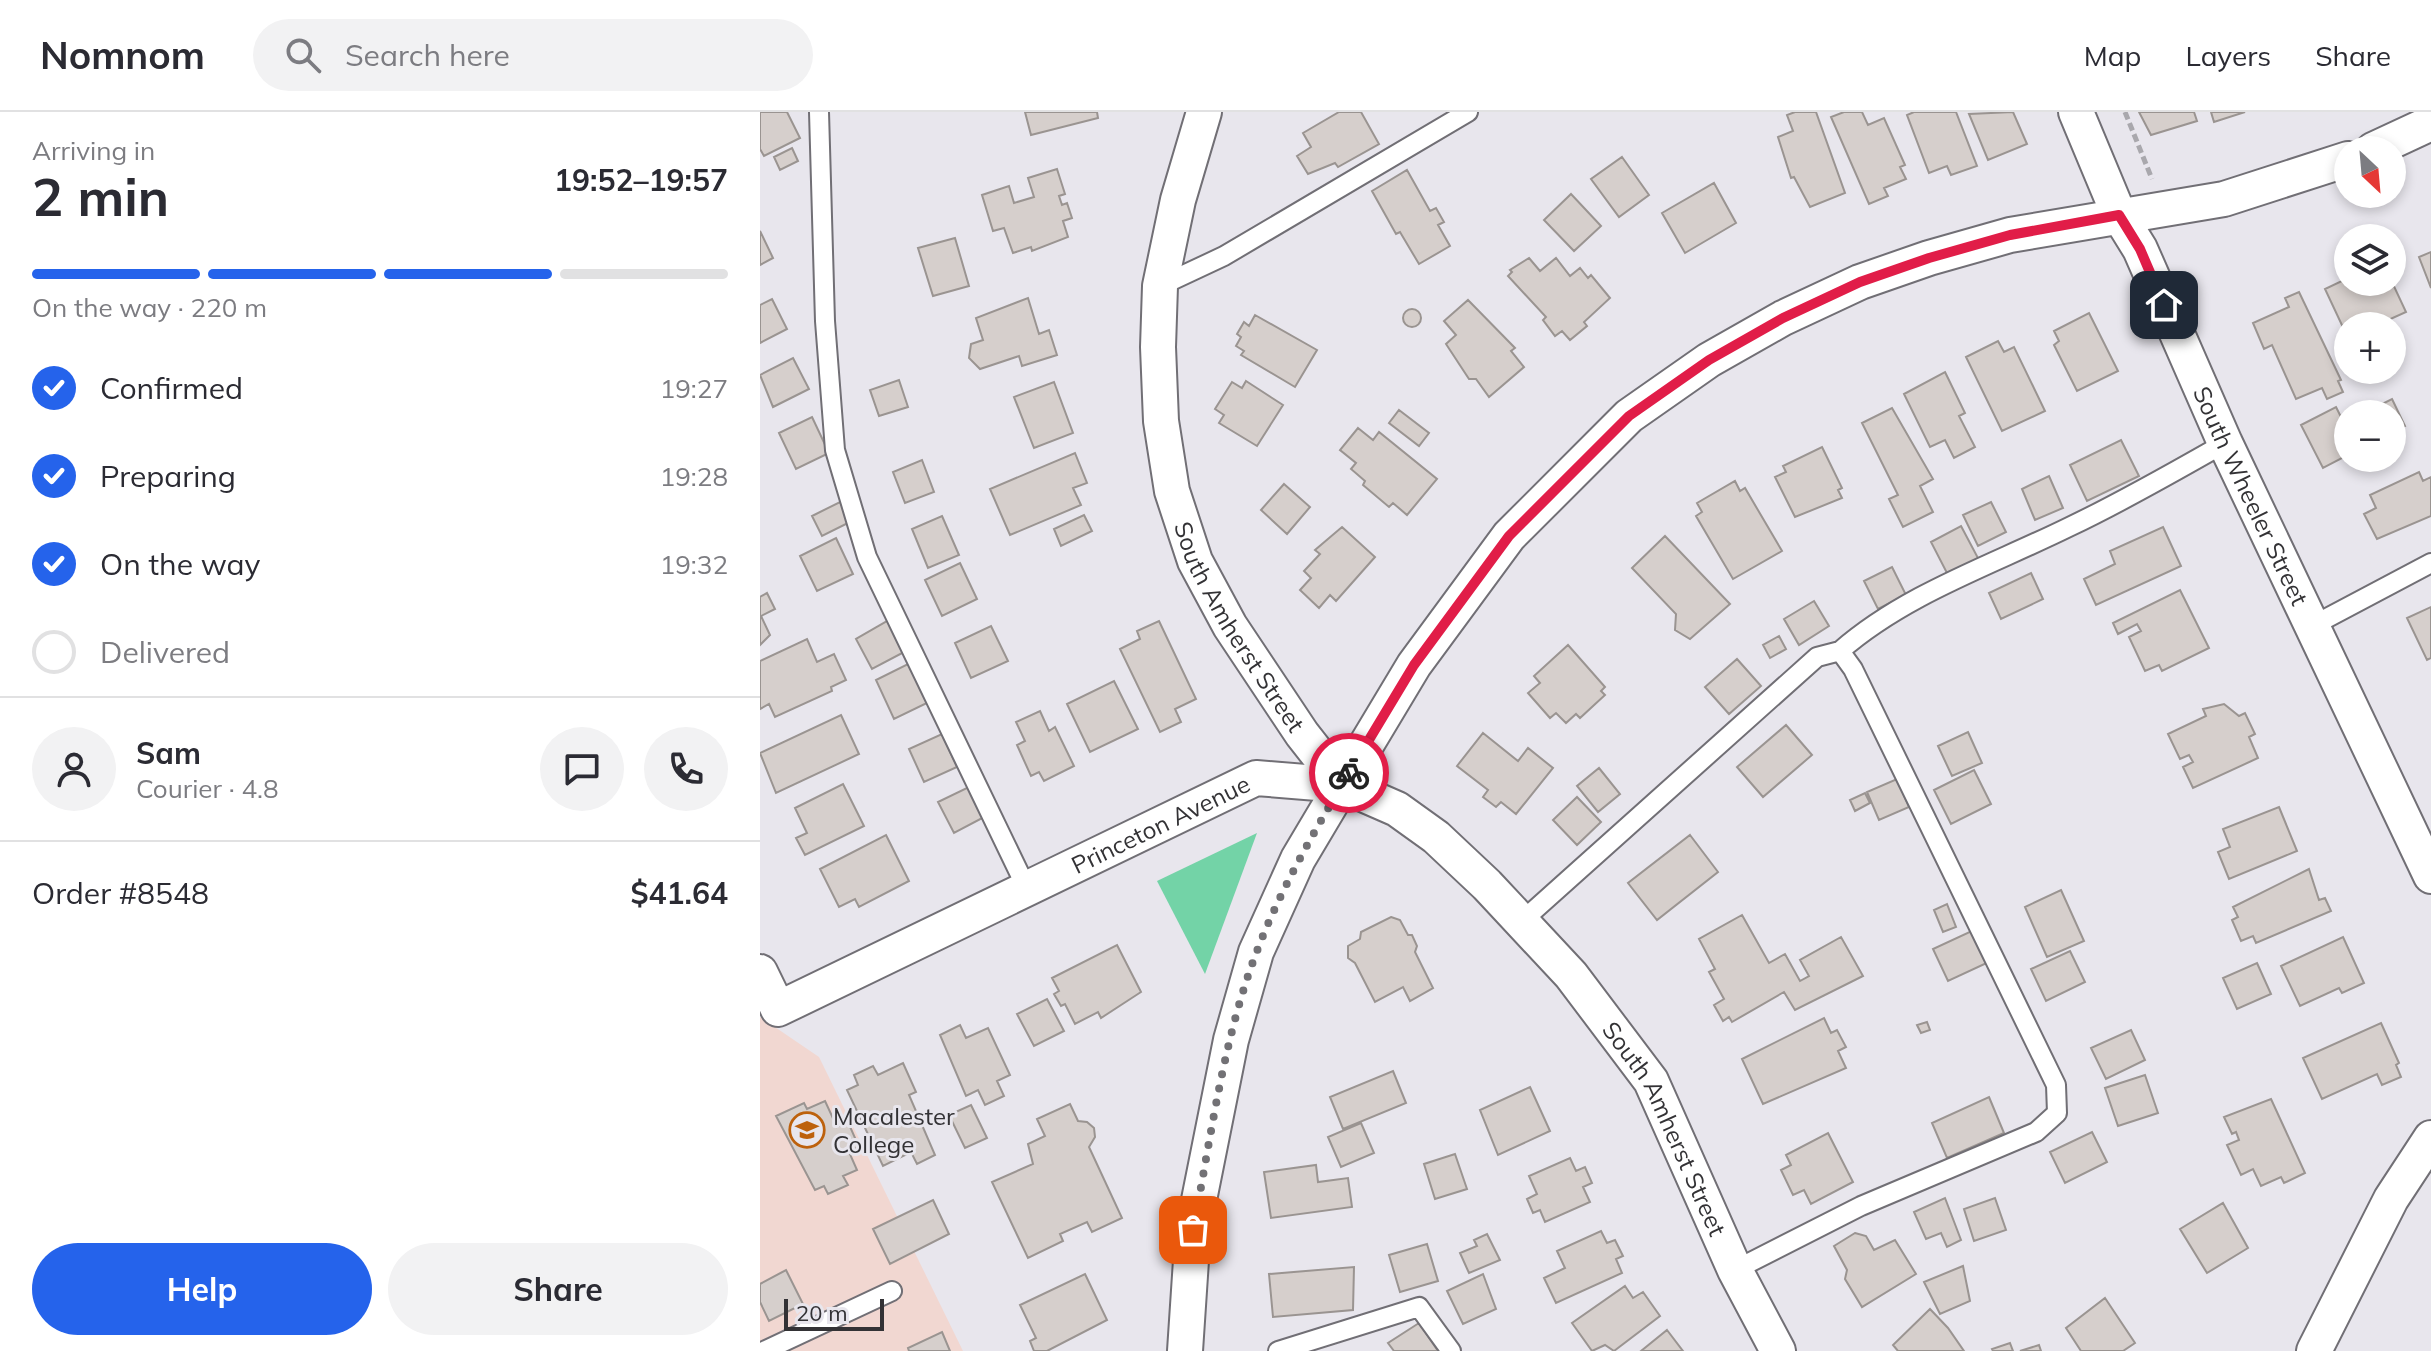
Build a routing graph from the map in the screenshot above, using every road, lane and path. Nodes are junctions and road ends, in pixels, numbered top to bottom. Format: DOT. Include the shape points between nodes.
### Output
graph roads {
  1 [pos="819,112"];
  2 [pos="1204,112"];
  3 [pos="1468,112"];
  4 [pos="2076,112"];
  5 [pos="2125,112"];
  6 [pos="2431,123"];
  7 [pos="2403,136"];
  8 [pos="2334,164"];
  9 [pos="2155,188"];
  10 [pos="2119,215"];
  11 [pos="1160,286"];
  12 [pos="2225,443"];
  13 [pos="2431,563"];
  14 [pos="2312,626"];
  15 [pos="1840,651"];
  16 [pos="1342,785"];
  17 [pos="2431,876"];
  18 [pos="1027,889"];
  19 [pos="1522,921"];
  20 [pos="760,972"];
  21 [pos="2431,1138"];
  22 [pos="1735,1270"];
  23 [pos="892,1291"];
  24 [pos="764,1351"];
  25 [pos="1185,1351"];
  26 [pos="1278,1351"];
  27 [pos="1451,1351"];
  28 [pos="1778,1351"];
  29 [pos="2314,1351"];
  1 -- 18 [label="lane" via="835,450 867,557"];
  2 -- 11 [label="street, South Amherst Street"];
  3 -- 11 [label="lane" via="1224,256"];
  4 -- 10 [label="street, South Wheeler Street"];
  5 -- 9 [label="path"];
  6 -- 7 [label="street"];
  8 -- 10 [label="street" via="2224,199"];
  10 -- 12 [label="street, South Wheeler Street" via="2140,249"];
  10 -- 16 [label="street" via="2010,235 1860,282 1709,360 1629,416 1509,536 1414,665"];
  11 -- 16 [label="street, South Amherst Street" via="1161,421 1172,491 1195,561 1230,626"];
  12 -- 14 [label="street, South Wheeler Street"];
  12 -- 15 [label="lane" via="2068,528 1898,610"];
  13 -- 14 [label="lane"];
  14 -- 17 [label="street, South Wheeler Street"];
  15 -- 19 [label="lane" via="1817,657"];
  15 -- 22 [label="lane" via="2056,1085 2057,1113 2036,1132 1861,1206"];
  16 -- 18 [label="street, Princeton Avenue" via="1256,778"];
  16 -- 19 [label="street, South Amherst Street" via="1397,809 1436,837"];
  16 -- 25 [label="street" via="1298,859 1256,952 1231,1040 1193,1230"];
  18 -- 20 [label="street, Princeton Avenue" via="778,1009"];
  19 -- 22 [label="street, South Amherst Street" via="1571,975 1651,1081"];
  21 -- 29 [label="street" via="2391,1199"];
  22 -- 28 [label="street, South Amherst Street"];
  23 -- 24 [label="lane"];
  26 -- 27 [label="lane" via="1419,1307"];
}
